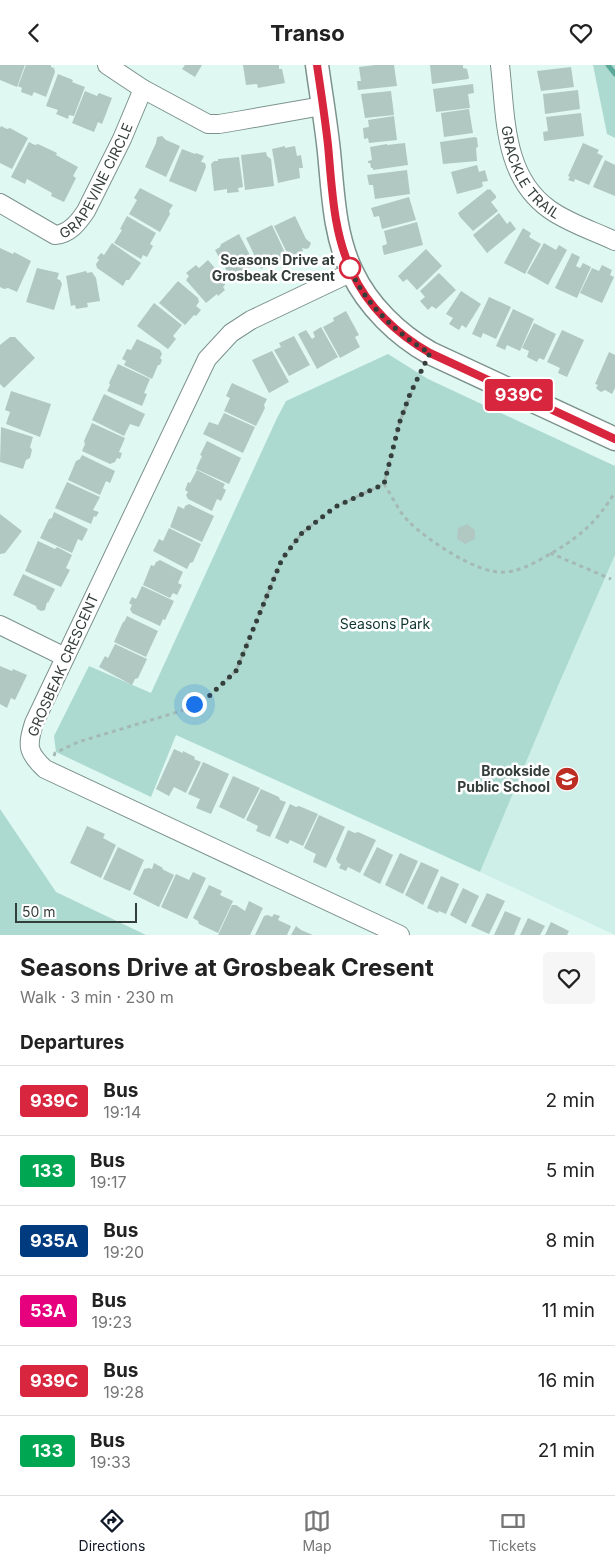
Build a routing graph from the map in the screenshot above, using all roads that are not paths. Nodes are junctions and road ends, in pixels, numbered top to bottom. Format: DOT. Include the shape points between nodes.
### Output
graph roads {
  1 [pos="108,65"];
  2 [pos="317,65"];
  3 [pos="500,65"];
  4 [pos="143,89"];
  5 [pos="322,106"];
  6 [pos="0,203"];
  7 [pos="615,241"];
  8 [pos="352,272"];
  9 [pos="615,439"];
  10 [pos="0,625"];
  11 [pos="65,657"];
  12 [pos="400,935"];
  1 -- 4 [label="street"];
  2 -- 5 [label="street"];
  3 -- 7 [label="street, GRACKLE TRAIL" via="511,152 526,186 550,210"];
  4 -- 5 [label="street" via="208,123"];
  4 -- 6 [label="street, GRAPEVINE CIRCLE" via="86,211 68,231 55,235"];
  5 -- 8 [label="street" via="337,221"];
  8 -- 9 [label="street" via="389,324 430,353"];
  8 -- 11 [label="street, GROSBEAK CRESCENT" via="251,320 231,333 207,359"];
  10 -- 11 [label="street"];
  11 -- 12 [label="street, GROSBEAK CRESCENT" via="29,741 33,757 45,769"];
}
